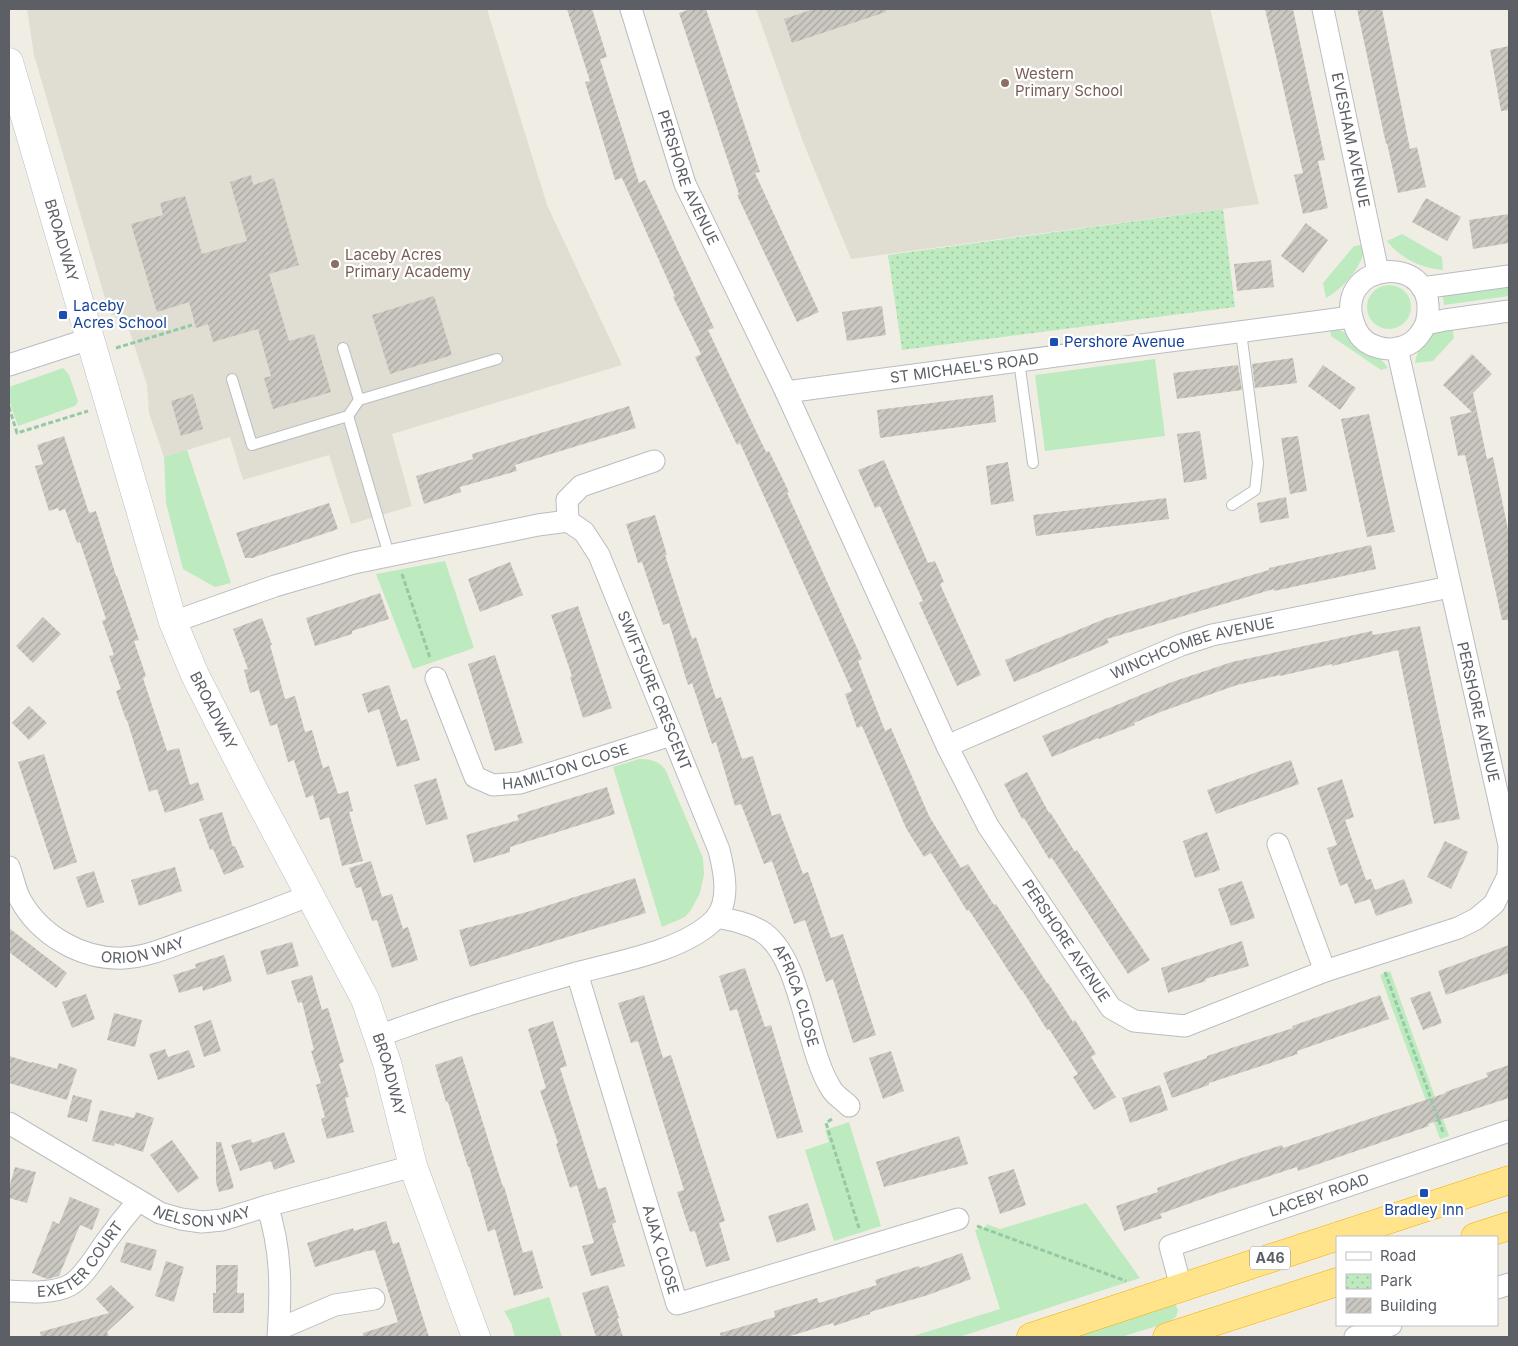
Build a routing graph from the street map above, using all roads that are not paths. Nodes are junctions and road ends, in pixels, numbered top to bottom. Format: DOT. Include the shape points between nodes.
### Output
graph roads {
  1 [pos="631,9"];
  2 [pos="1323,9"];
  3 [pos="9,62"];
  4 [pos="1378,272"];
  5 [pos="1509,276"];
  6 [pos="1422,288"];
  7 [pos="1509,311"];
  8 [pos="1351,317"];
  9 [pos="1426,324"];
  10 [pos="1241,332"];
  11 [pos="91,346"];
  12 [pos="343,348"];
  13 [pos="1397,348"];
  14 [pos="497,359"];
  15 [pos="1019,361"];
  16 [pos="9,365"];
  17 [pos="232,379"];
  18 [pos="786,392"];
  19 [pos="359,400"];
  20 [pos="348,416"];
  21 [pos="654,461"];
  22 [pos="1033,463"];
  23 [pos="1232,505"];
  24 [pos="568,521"];
  25 [pos="389,555"];
  26 [pos="1450,587"];
  27 [pos="173,622"];
  28 [pos="436,678"];
  29 [pos="671,735"];
  30 [pos="947,746"];
  31 [pos="1278,844"];
  32 [pos="9,867"];
  33 [pos="310,895"];
  34 [pos="717,917"];
  35 [pos="1325,971"];
  36 [pos="577,973"];
  37 [pos="378,1036"];
  38 [pos="849,1106"];
  39 [pos="9,1123"];
  40 [pos="1509,1131"];
  41 [pos="414,1166"];
  42 [pos="1509,1180"];
  43 [pos="138,1201"];
  44 [pos="267,1206"];
  45 [pos="958,1219"];
  46 [pos="1509,1226"];
  47 [pos="1336,1236"];
  48 [pos="1337,1236"];
  49 [pos="1478,1236"];
  50 [pos="1336,1282"];
  51 [pos="1181,1287"];
  52 [pos="9,1291"];
  53 [pos="374,1299"];
  54 [pos="1388,1326"];
  55 [pos="278,1333"];
  56 [pos="476,1337"];
  57 [pos="1031,1337"];
  58 [pos="1167,1337"];
  59 [pos="1355,1337"];
  1 -- 18 [label="street, PERSHORE AVENUE" via="685,184"];
  2 -- 4 [label="street, EVESHAM AVENUE"];
  3 -- 11 [label="street, BROADWAY"];
  4 -- 6 [label="street" via="1392,270 1405,274"];
  4 -- 8 [label="street" via="1364,280 1355,291 1350,303"];
  5 -- 6 [label="street"];
  6 -- 9 [label="street" via="1428,301"];
  7 -- 9 [label="street"];
  8 -- 10 [label="street, ST MICHAEL'S ROAD"];
  8 -- 13 [label="street" via="1358,333 1367,342 1380,348"];
  9 -- 13 [label="street" via="1419,336"];
  10 -- 15 [label="street, ST MICHAEL'S ROAD"];
  10 -- 23 [label="lane" via="1258,464 1255,490"];
  11 -- 16 [label="street"];
  11 -- 27 [label="street, BROADWAY"];
  12 -- 19 [label="lane"];
  13 -- 26 [label="street, PERSHORE AVENUE"];
  14 -- 19 [label="lane"];
  15 -- 18 [label="street, ST MICHAEL'S ROAD"];
  15 -- 22 [label="lane"];
  17 -- 20 [label="lane" via="252,445"];
  18 -- 30 [label="street, PERSHORE AVENUE"];
  19 -- 20 [label="lane"];
  20 -- 25 [label="lane"];
  21 -- 24 [label="street" via="581,486 567,500"];
  24 -- 25 [label="street"];
  24 -- 29 [label="street, SWIFTSURE CRESCENT" via="584,532 598,555"];
  25 -- 27 [label="street" via="275,586"];
  26 -- 30 [label="street, WINCHCOMBE AVENUE" via="1204,637"];
  26 -- 35 [label="street, PERSHORE AVENUE" via="1508,845 1508,876 1494,904 1476,919 1458,928"];
  27 -- 33 [label="street, BROADWAY" via="195,675"];
  28 -- 29 [label="street, HAMILTON CLOSE" via="475,777 493,785 520,783"];
  29 -- 34 [label="street, SWIFTSURE CRESCENT" via="725,872 724,898"];
  30 -- 35 [label="street, PERSHORE AVENUE" via="988,826 1111,1008 1134,1021 1185,1026"];
  31 -- 35 [label="street"];
  32 -- 33 [label="street, ORION WAY" via="21,899 50,934 72,948 101,957 124,958 152,952"];
  33 -- 37 [label="street, BROADWAY" via="365,999"];
  34 -- 36 [label="street" via="680,943"];
  34 -- 38 [label="street, AFRICA CLOSE" via="739,921 762,931 779,949 791,974 820,1066 833,1091"];
  36 -- 37 [label="street"];
  36 -- 45 [label="street, AJAX CLOSE" via="677,1304"];
  37 -- 41 [label="street, BROADWAY"];
  39 -- 43 [label="street, NELSON WAY"];
  40 -- 51 [label="street, LACEBY ROAD" via="1170,1246"];
  41 -- 44 [label="street, NELSON WAY"];
  41 -- 56 [label="street, BROADWAY"];
  42 -- 48 [label="highway, A46"];
  43 -- 44 [label="street, NELSON WAY" via="181,1219 202,1222 222,1220"];
  43 -- 52 [label="street, EXETER COURT" via="84,1272 70,1285 30,1293"];
  44 -- 55 [label="street" via="280,1260"];
  46 -- 49 [label="highway"];
  47 -- 51 [label="highway, A46"];
  50 -- 58 [label="highway"];
  51 -- 57 [label="highway, A46"];
  53 -- 55 [label="street" via="335,1305"];
  54 -- 59 [label="street"];
}
